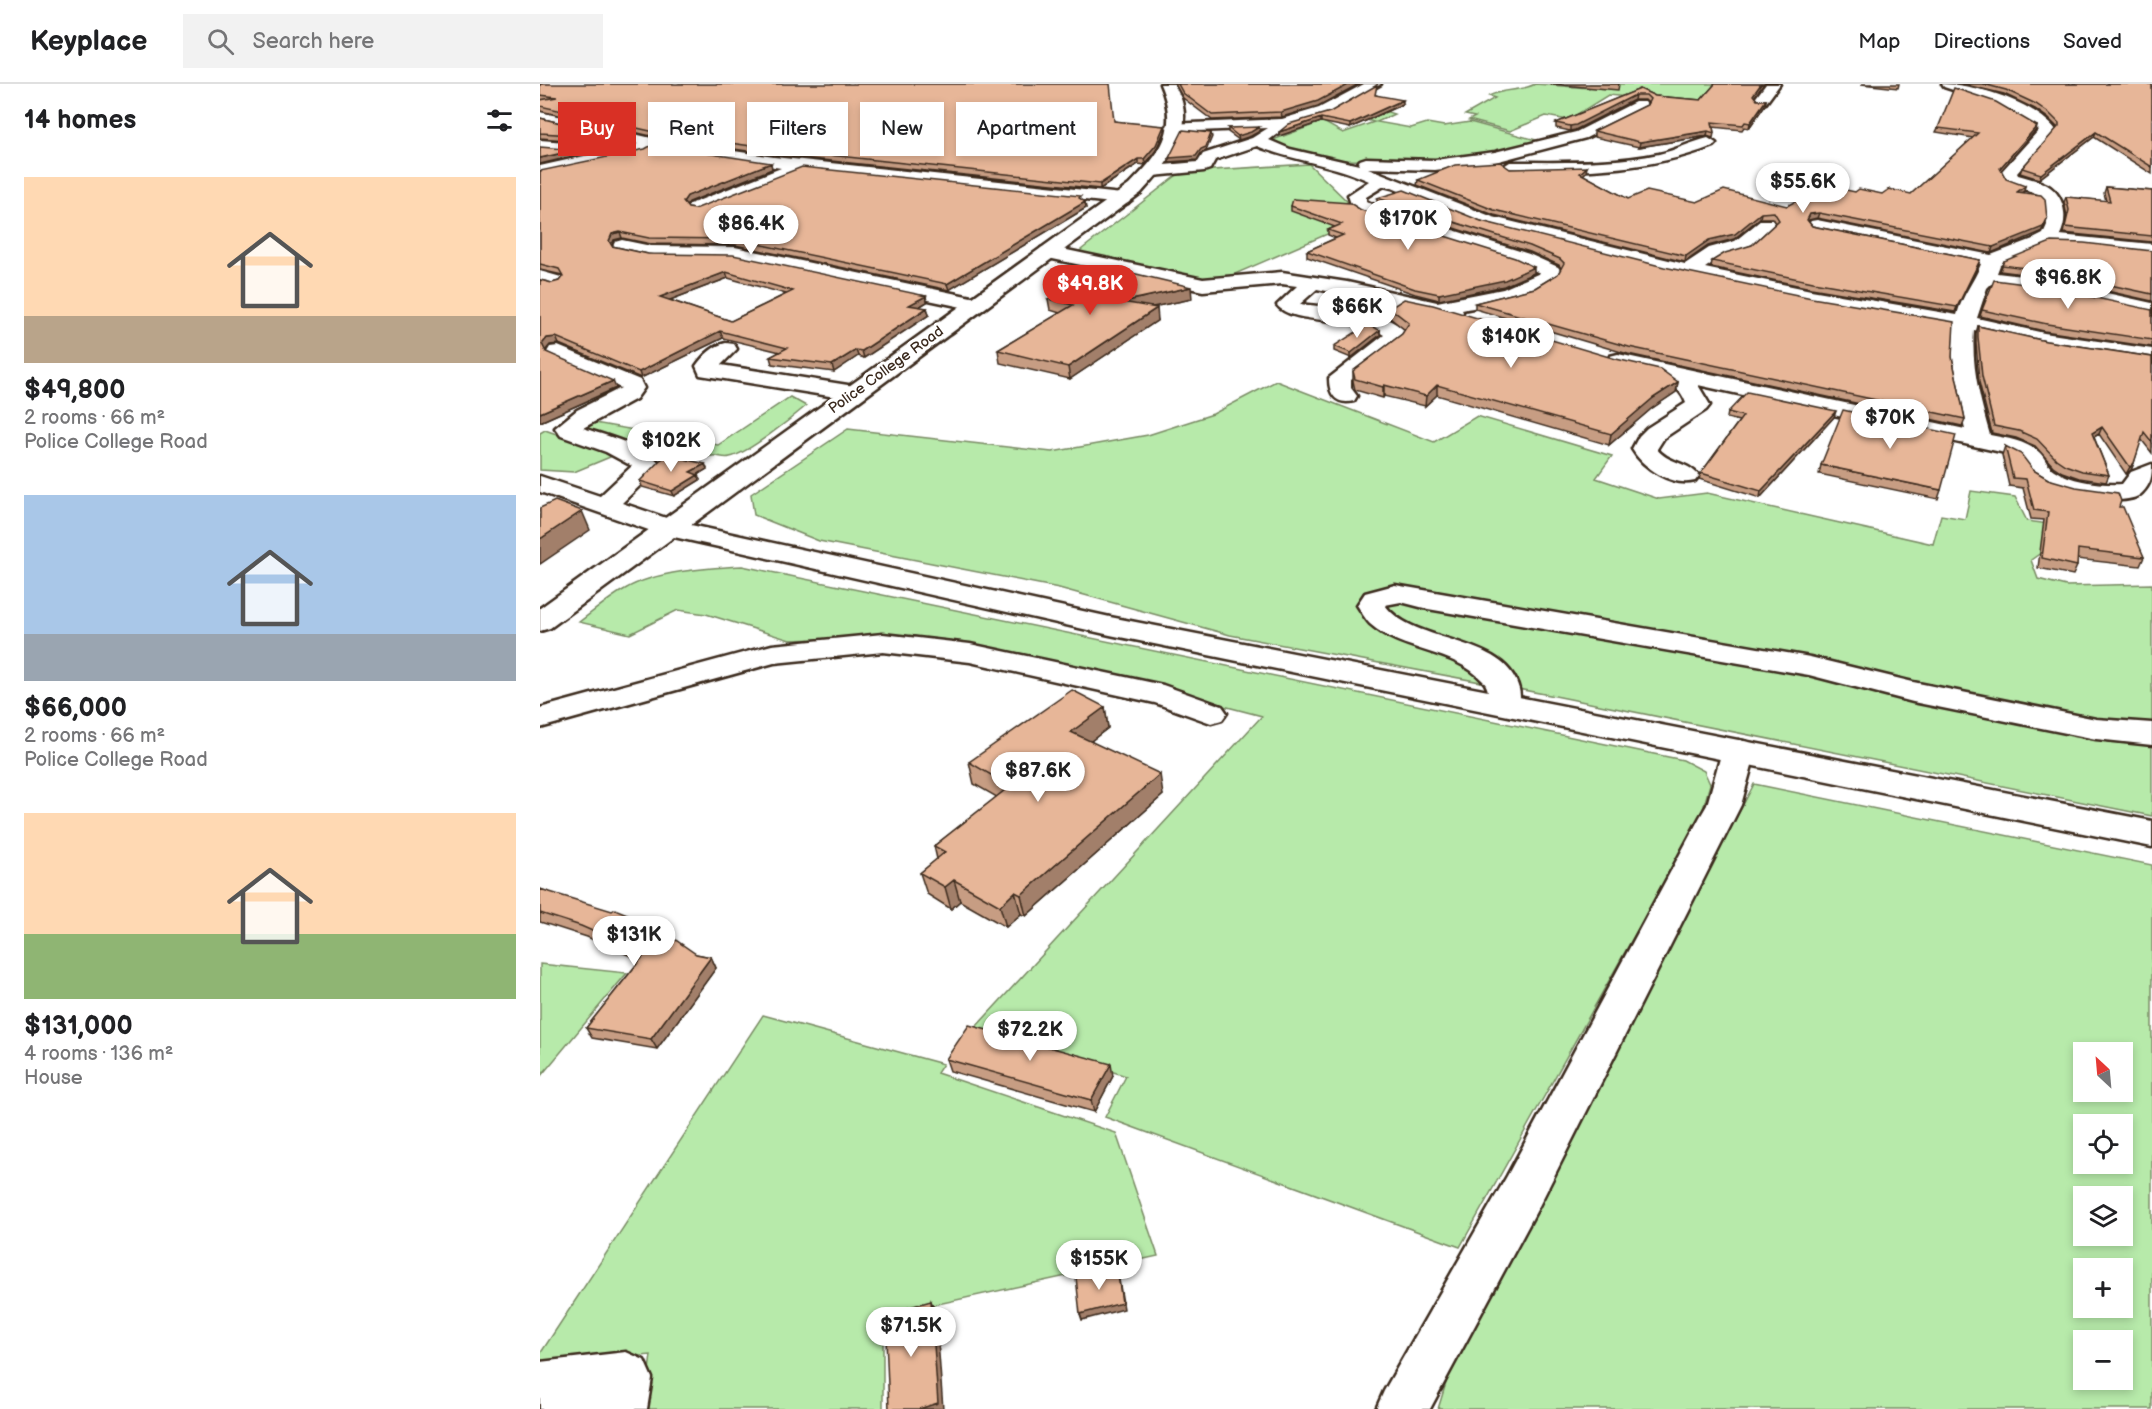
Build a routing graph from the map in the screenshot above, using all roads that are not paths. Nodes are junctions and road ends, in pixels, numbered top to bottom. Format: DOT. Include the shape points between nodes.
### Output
graph roads {
  1 [pos="1167,84"];
  2 [pos="1374,84"];
  3 [pos="1773,84"];
  4 [pos="1949,84"];
  5 [pos="1761,100"];
  6 [pos="1640,105"];
  7 [pos="540,116"];
  8 [pos="1283,123"];
  9 [pos="1174,127"];
  10 [pos="1257,141"];
  11 [pos="648,142"];
  12 [pos="1708,143"];
  13 [pos="540,145"];
  14 [pos="558,147"];
  15 [pos="601,156"];
  16 [pos="733,156"];
  17 [pos="1337,163"];
  18 [pos="1460,163"];
  19 [pos="800,166"];
  20 [pos="540,171"];
  21 [pos="1153,171"];
  22 [pos="1382,181"];
  23 [pos="1122,199"];
  24 [pos="696,208"];
  25 [pos="1767,224"];
  26 [pos="1817,225"];
  27 [pos="2044,240"];
  28 [pos="622,246"];
  29 [pos="2152,250"];
  30 [pos="1048,252"];
  31 [pos="1990,269"];
  32 [pos="1689,270"];
  33 [pos="1313,282"];
  34 [pos="976,304"];
  35 [pos="1438,308"];
  36 [pos="2152,309"];
  37 [pos="1480,321"];
  38 [pos="1966,322"];
  39 [pos="726,349"];
  40 [pos="558,352"];
  41 [pos="1595,354"];
  42 [pos="2152,356"];
  43 [pos="1666,371"];
  44 [pos="854,393"];
  45 [pos="1346,396"];
  46 [pos="1980,440"];
  47 [pos="2152,472"];
  48 [pos="1686,476"];
  49 [pos="540,484"];
  50 [pos="604,506"];
  51 [pos="669,528"];
  52 [pos="540,622"];
  53 [pos="1504,704"];
  54 [pos="1211,713"];
  55 [pos="540,718"];
  56 [pos="2151,734"];
  57 [pos="1739,751"];
  58 [pos="2152,834"];
  59 [pos="540,1388"];
  60 [pos="621,1409"];
  61 [pos="1402,1409"];
  1 -- 9 [label="street, Police College Road" via="1176,107"];
  2 -- 8 [label="street" via="1324,111"];
  3 -- 5 [label="street"];
  4 -- 27 [label="street" via="2009,105 2035,118 2048,130 2008,172 2011,178 2044,190 2054,202 2056,225"];
  6 -- 18 [label="street" via="1581,135"];
  7 -- 11 [label="street"];
  8 -- 9 [label="street"];
  8 -- 10 [label="street"];
  9 -- 21 [label="street, Police College Road" via="1170,145"];
  10 -- 17 [label="street" via="1285,152"];
  10 -- 21 [label="street" via="1209,157 1204,166"];
  12 -- 18 [label="street" via="1690,151 1633,163 1586,167 1491,167"];
  13 -- 14 [label="street"];
  15 -- 20 [label="street"];
  16 -- 19 [label="street"];
  17 -- 18 [label="street"];
  17 -- 22 [label="street"];
  19 -- 23 [label="street"];
  19 -- 24 [label="street"];
  21 -- 23 [label="street, Police College Road"];
  22 -- 32 [label="street" via="1487,221"];
  22 -- 35 [label="street" via="1357,195 1358,204 1551,271 1539,282 1511,294"];
  23 -- 30 [label="street, Police College Road"];
  25 -- 32 [label="street" via="1742,245 1716,252"];
  26 -- 31 [label="street"];
  27 -- 29 [label="street"];
  27 -- 31 [label="street"];
  28 -- 34 [label="street" via="651,252 735,253"];
  30 -- 33 [label="street" via="1203,285 1268,278"];
  30 -- 34 [label="street, Police College Road"];
  31 -- 36 [label="street"];
  31 -- 38 [label="street" via="1978,285"];
  32 -- 38 [label="street" via="1811,296"];
  33 -- 35 [label="street"];
  33 -- 45 [label="street" via="1287,305 1295,310 1371,321 1390,327 1395,333 1393,339 1340,378 1339,385"];
  34 -- 44 [label="street, Police College Road"];
  35 -- 37 [label="street"];
  38 -- 42 [label="street"];
  38 -- 46 [label="street" via="1962,339 1965,389"];
  39 -- 44 [label="street" via="707,366 708,370"];
  40 -- 50 [label="street" via="633,388 567,428 648,464"];
  41 -- 43 [label="street"];
  43 -- 46 [label="street"];
  43 -- 48 [label="street" via="1686,386 1698,405 1643,447 1654,463"];
  44 -- 51 [label="street, Police College Road"];
  46 -- 47 [label="street" via="2021,452 2045,476 2090,489 2128,491 2140,477"];
  49 -- 50 [label="street"];
  50 -- 51 [label="street"];
  51 -- 52 [label="street, Police College Road"];
  51 -- 53 [label="street" via="1110,626"];
  53 -- 56 [label="street" via="1504,690 1497,676 1462,654 1384,622 1373,611 1375,599 1400,593 1415,595 1810,666 1913,692 2085,727"];
  53 -- 57 [label="street"];
  54 -- 55 [label="street" via="1163,695 979,655 883,643 772,654"];
  57 -- 58 [label="street"];
  57 -- 61 [label="street" via="1718,817 1523,1191"];
  59 -- 60 [label="street" via="626,1378"];
}
